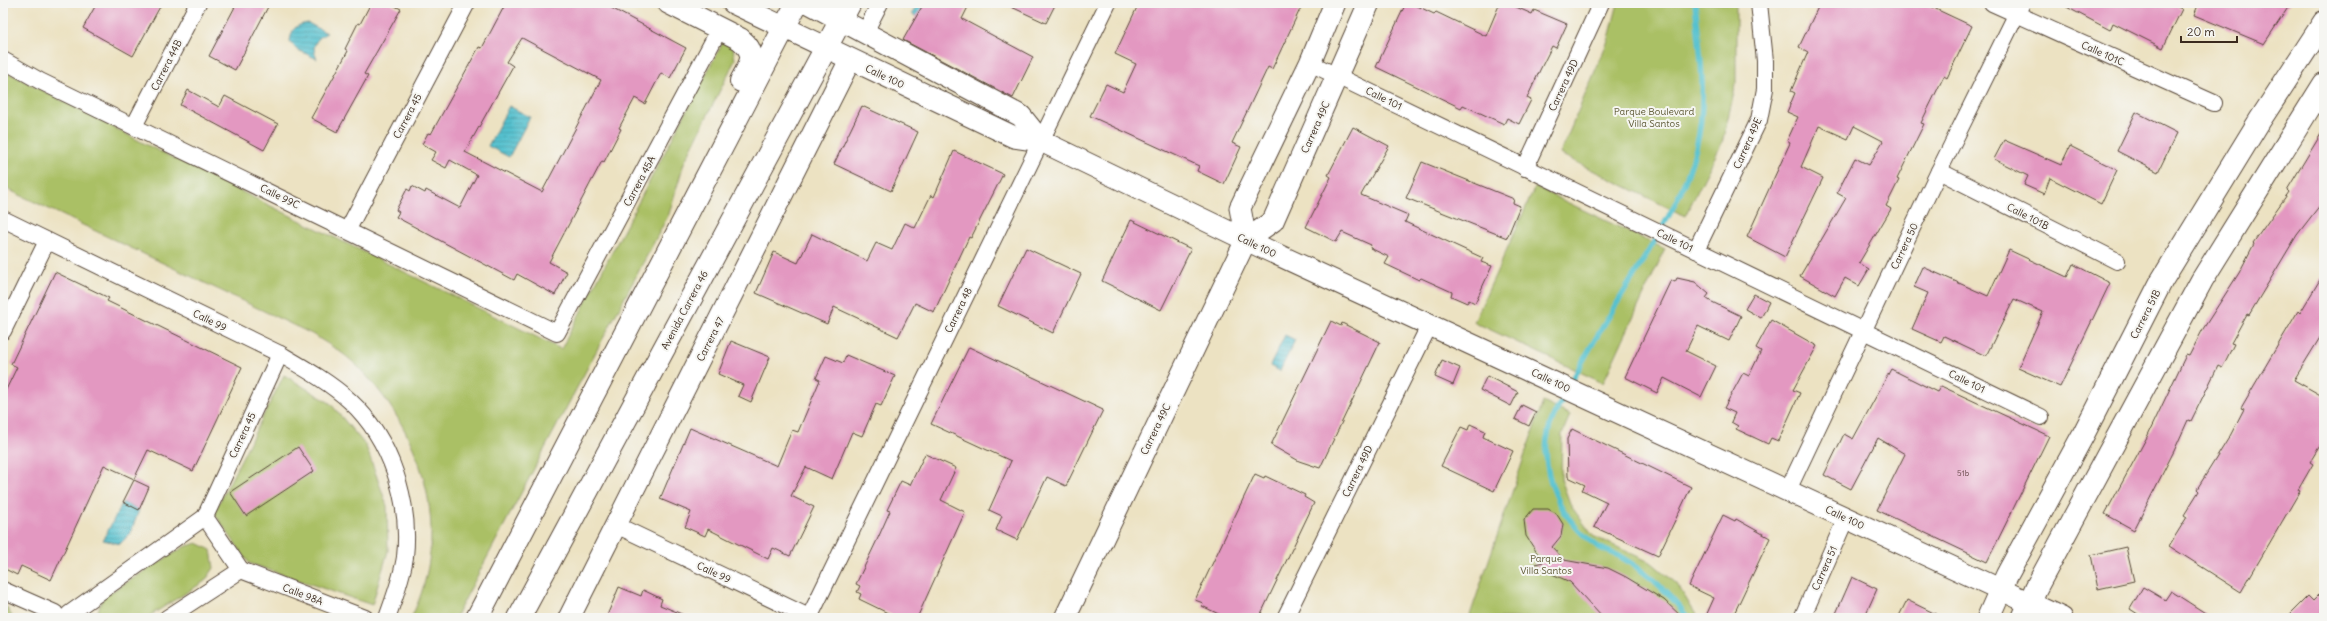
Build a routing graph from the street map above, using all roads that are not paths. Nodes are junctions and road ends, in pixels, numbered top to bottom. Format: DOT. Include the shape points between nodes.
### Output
graph roads {
  1 [pos="198,3"];
  2 [pos="467,3"];
  3 [pos="669,3"];
  4 [pos="732,3"];
  5 [pos="797,3"];
  6 [pos="809,3"];
  7 [pos="880,3"];
  8 [pos="1108,3"];
  9 [pos="1335,3"];
  10 [pos="1369,3"];
  11 [pos="1601,3"];
  12 [pos="1759,3"];
  13 [pos="1992,3"];
  14 [pos="2020,9"];
  15 [pos="845,11"];
  16 [pos="2324,22"];
  17 [pos="784,26"];
  18 [pos="720,28"];
  19 [pos="865,32"];
  20 [pos="824,47"];
  21 [pos="3,60"];
  22 [pos="850,60"];
  23 [pos="1310,63"];
  24 [pos="1338,76"];
  25 [pos="2324,84"];
  26 [pos="2214,103"];
  27 [pos="134,126"];
  28 [pos="1041,141"];
  29 [pos="1525,168"];
  30 [pos="1940,171"];
  31 [pos="686,214"];
  32 [pos="3,219"];
  33 [pos="348,229"];
  34 [pos="1246,240"];
  35 [pos="47,242"];
  36 [pos="1696,250"];
  37 [pos="2117,261"];
  38 [pos="1430,324"];
  39 [pos="3,331"];
  40 [pos="1863,331"];
  41 [pos="557,333"];
  42 [pos="280,354"];
  43 [pos="2041,417"];
  44 [pos="1788,490"];
  45 [pos="205,517"];
  46 [pos="1846,518"];
  47 [pos="616,525"];
  48 [pos="241,570"];
  49 [pos="3,590"];
  50 [pos="2000,590"];
  51 [pos="2026,611"];
  52 [pos="61,616"];
  53 [pos="1069,617"];
  54 [pos="167,618"];
  55 [pos="365,618"];
  56 [pos="387,618"];
  57 [pos="477,618"];
  58 [pos="520,618"];
  59 [pos="569,618"];
  60 [pos="810,618"];
  61 [pos="1284,618"];
  62 [pos="1802,618"];
  63 [pos="1988,618"];
  64 [pos="2062,618"];
  1 -- 27 [label="street, Carrera 44B"];
  2 -- 33 [label="street, Carrera 45"];
  3 -- 18 [label="main road"];
  4 -- 17 [label="street, Calle 100"];
  5 -- 17 [label="main road"];
  6 -- 15 [label="street, Calle 100"];
  7 -- 19 [label="street"];
  8 -- 28 [label="street, Carrera 48"];
  9 -- 23 [label="street"];
  10 -- 24 [label="street, Carrera 49C"];
  11 -- 29 [label="street, Carrera 49D"];
  12 -- 36 [label="street, Carrera 49E" via="1765,61 1765,89 1759,120"];
  13 -- 14 [label="street, Calle 101C"];
  14 -- 26 [label="street, Calle 101C"];
  14 -- 30 [label="street, Carrera 50"];
  15 -- 19 [label="street, Calle 100"];
  15 -- 20 [label="main road, Avenida Carrera 46"];
  16 -- 50 [label="main road, Carrera 51B" via="2260,120 2162,280"];
  17 -- 20 [label="street, Calle 100"];
  17 -- 31 [label="main road"];
  18 -- 31 [label="main road" via="748,45 751,62 689,181"];
  18 -- 41 [label="street, Carrera 45A"];
  19 -- 28 [label="street, Calle 100" via="1021,116"];
  20 -- 22 [label="street, Calle 100"];
  20 -- 58 [label="main road, Avenida Carrera 46"];
  21 -- 27 [label="street, Calle 99C" via="40,81"];
  22 -- 28 [label="street, Calle 100" via="1014,137"];
  22 -- 47 [label="street, Carrera 47"];
  23 -- 24 [label="street, Calle 101"];
  23 -- 34 [label="street" via="1240,208"];
  24 -- 29 [label="street, Calle 101"];
  24 -- 34 [label="street, Carrera 49C" via="1273,221"];
  25 -- 51 [label="main road" via="2202,280"];
  27 -- 33 [label="street, Calle 99C"];
  28 -- 34 [label="street, Calle 100"];
  28 -- 60 [label="street, Carrera 48"];
  29 -- 36 [label="street, Calle 101"];
  30 -- 37 [label="street, Calle 101B"];
  30 -- 40 [label="street, Carrera 50"];
  31 -- 57 [label="main road"];
  32 -- 35 [label="street, Calle 99"];
  33 -- 41 [label="street, Calle 99C"];
  34 -- 38 [label="street, Calle 100"];
  34 -- 53 [label="street, Carrera 49C"];
  35 -- 39 [label="street"];
  35 -- 42 [label="street, Calle 99"];
  36 -- 40 [label="street, Calle 101"];
  38 -- 44 [label="street, Calle 100"];
  38 -- 61 [label="street, Carrera 49D"];
  40 -- 43 [label="street, Calle 101"];
  40 -- 44 [label="street, Carrera 50"];
  42 -- 45 [label="street, Carrera 45"];
  42 -- 56 [label="street, Calle 99" via="322,378 351,402 372,427 389,456 403,503 406,530 405,557"];
  44 -- 46 [label="street, Calle 100"];
  45 -- 48 [label="street"];
  45 -- 52 [label="street, Carrera 45"];
  46 -- 50 [label="street, Calle 100"];
  46 -- 62 [label="street, Carrera 51"];
  47 -- 59 [label="street, Carrera 47"];
  47 -- 60 [label="street, Calle 99"];
  48 -- 54 [label="street"];
  48 -- 55 [label="street, Calle 98A"];
  49 -- 52 [label="street"];
  50 -- 51 [label="street, Calle 100"];
  50 -- 63 [label="main road, Carrera 51B"];
  51 -- 64 [label="street, Calle 100"];
}
